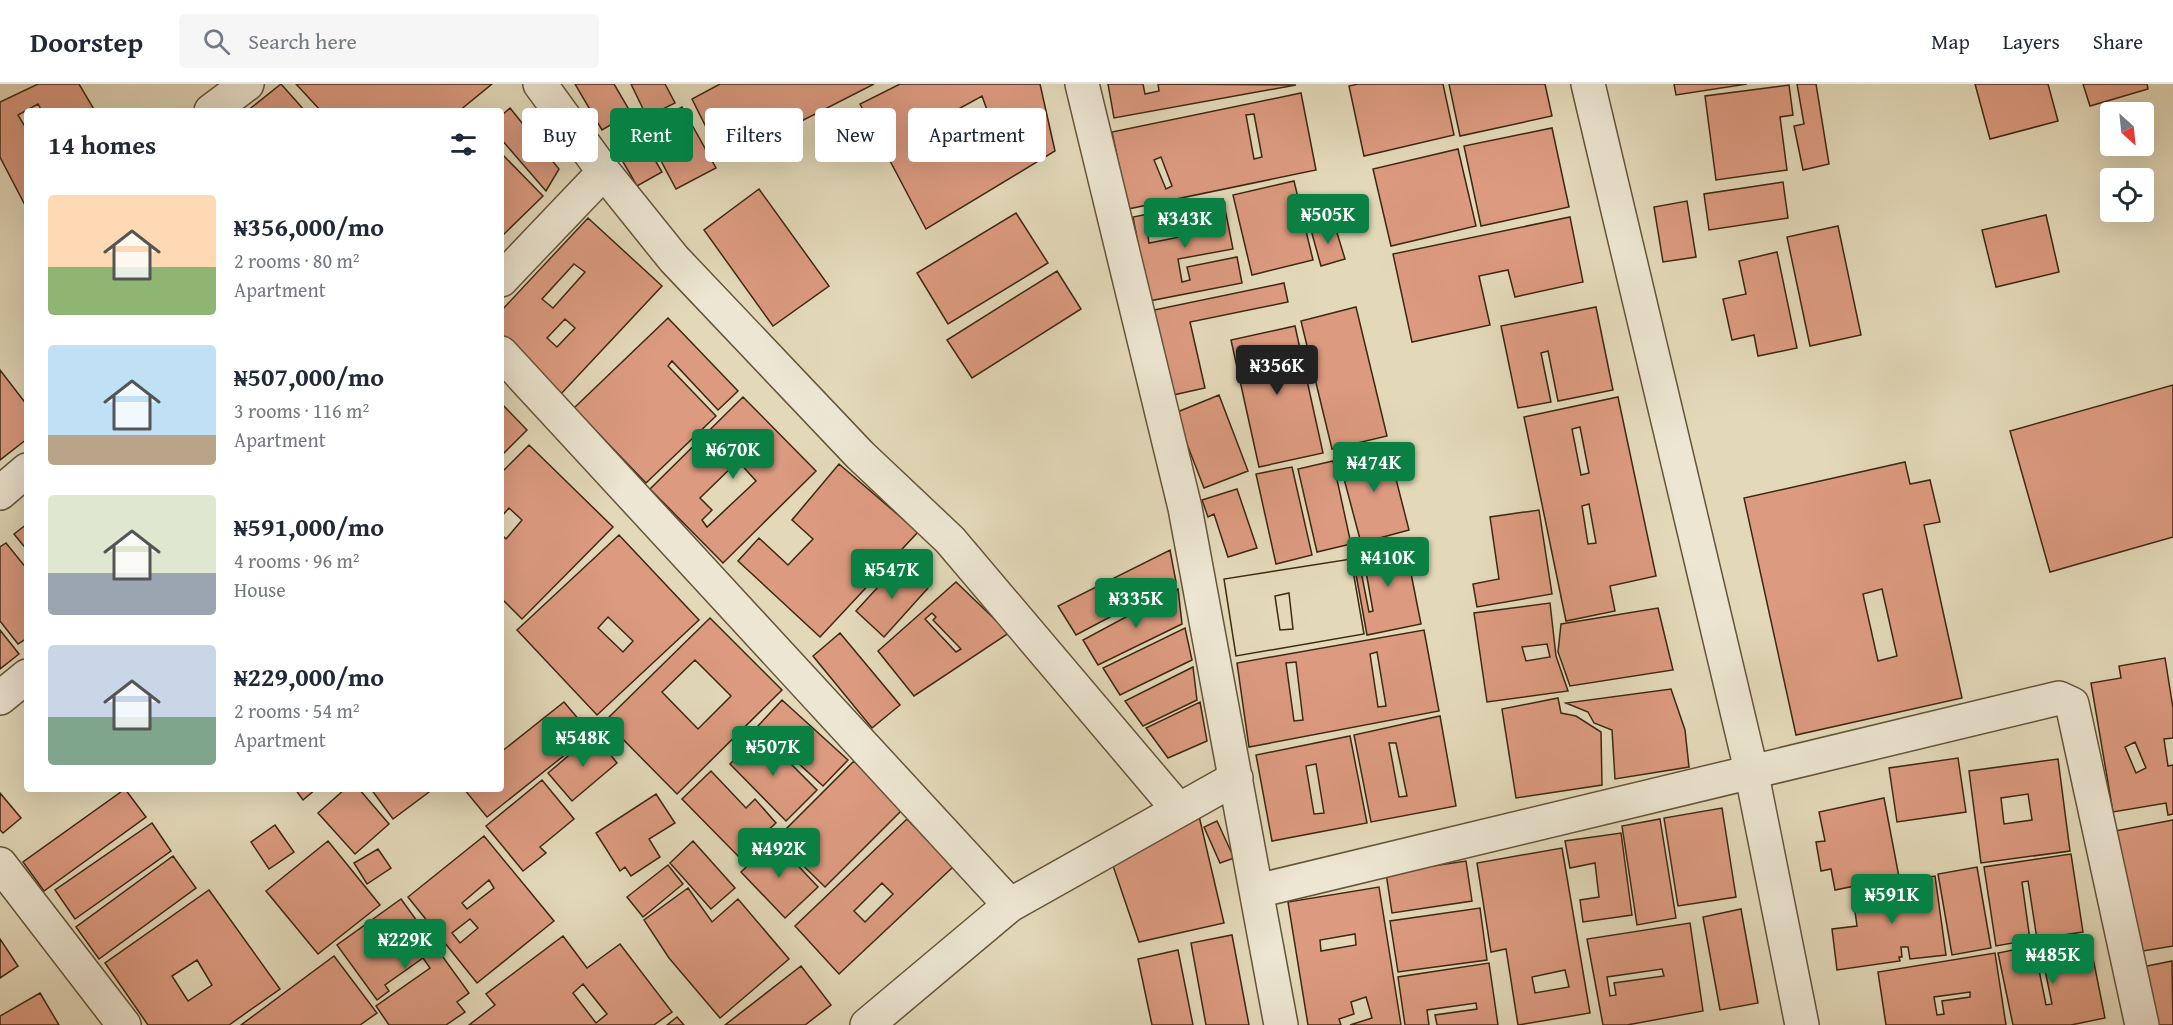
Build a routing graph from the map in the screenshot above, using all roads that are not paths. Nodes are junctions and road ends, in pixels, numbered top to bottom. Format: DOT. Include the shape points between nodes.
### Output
graph roads {
  1 [pos="246,84"];
  2 [pos="540,84"];
  3 [pos="1082,84"];
  4 [pos="1588,84"];
  5 [pos="215,108"];
  6 [pos="604,172"];
  7 [pos="504,277"];
  8 [pos="504,356"];
  9 [pos="24,473"];
  10 [pos="0,493"];
  11 [pos="24,678"];
  12 [pos="0,698"];
  13 [pos="1751,770"];
  14 [pos="1236,778"];
  15 [pos="1179,809"];
  16 [pos="0,864"];
  17 [pos="1257,891"];
  18 [pos="1010,905"];
  19 [pos="124,1025"];
  20 [pos="867,1025"];
  21 [pos="1281,1025"];
  22 [pos="1802,1025"];
  23 [pos="2142,1025"];
  1 -- 5 [label="street"];
  2 -- 6 [label="street"];
  3 -- 14 [label="street" via="1185,508"];
  4 -- 13 [label="street"];
  6 -- 7 [label="street"];
  6 -- 15 [label="street" via="674,259 860,455 950,540"];
  8 -- 18 [label="street"];
  9 -- 10 [label="street"];
  11 -- 12 [label="street"];
  13 -- 17 [label="street"];
  13 -- 22 [label="street"];
  13 -- 23 [label="street" via="2059,698 2072,704"];
  14 -- 15 [label="street"];
  14 -- 17 [label="street"];
  15 -- 18 [label="street"];
  16 -- 19 [label="street"];
  17 -- 21 [label="street"];
  18 -- 20 [label="street"];
}
